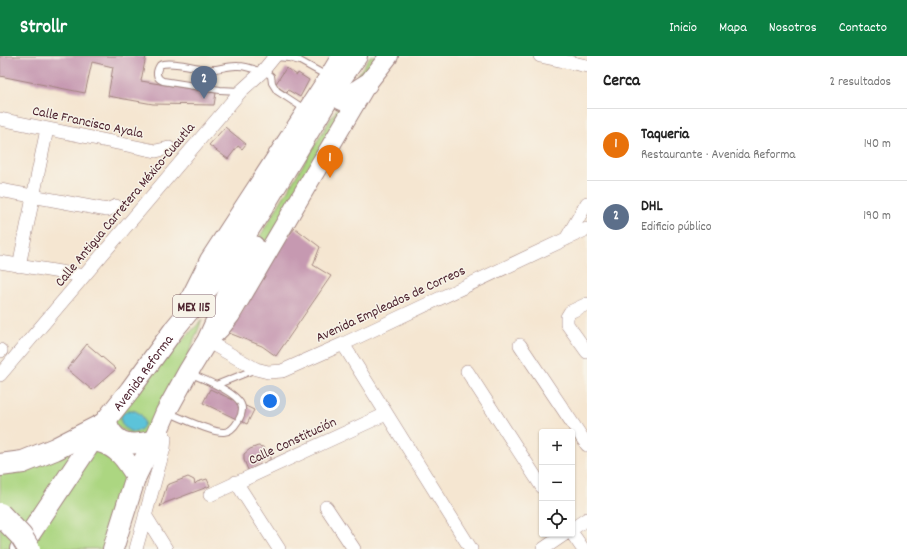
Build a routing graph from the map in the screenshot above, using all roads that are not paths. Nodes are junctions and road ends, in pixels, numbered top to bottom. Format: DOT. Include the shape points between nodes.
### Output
graph roads {
  1 [pos="340,56"];
  2 [pos="357,56"];
  3 [pos="370,56"];
  4 [pos="389,56"];
  5 [pos="540,56"];
  6 [pos="275,57"];
  7 [pos="585,62"];
  8 [pos="263,71"];
  9 [pos="328,76"];
  10 [pos="367,84"];
  11 [pos="241,91"];
  12 [pos="342,100"];
  13 [pos="303,115"];
  14 [pos="0,119"];
  15 [pos="47,129"];
  16 [pos="302,144"];
  17 [pos="170,148"];
  18 [pos="0,190"];
  19 [pos="33,196"];
  20 [pos="587,203"];
  21 [pos="116,206"];
  22 [pos="587,229"];
  23 [pos="566,239"];
  24 [pos="0,262"];
  25 [pos="19,266"];
  26 [pos="84,276"];
  27 [pos="587,304"];
  28 [pos="176,328"];
  29 [pos="207,341"];
  30 [pos="343,344"];
  31 [pos="520,345"];
  32 [pos="587,352"];
  33 [pos="256,369"];
  34 [pos="467,371"];
  35 [pos="188,372"];
  36 [pos="0,375"];
  37 [pos="216,385"];
  38 [pos="386,414"];
  39 [pos="160,426"];
  40 [pos="100,428"];
  41 [pos="587,445"];
  42 [pos="0,465"];
  43 [pos="136,476"];
  44 [pos="236,482"];
  45 [pos="539,482"];
  46 [pos="210,495"];
  47 [pos="326,507"];
  48 [pos="0,514"];
  49 [pos="145,515"];
  50 [pos="587,519"];
  51 [pos="575,527"];
  52 [pos="561,537"];
  53 [pos="575,537"];
  54 [pos="20,549"];
  55 [pos="29,549"];
  56 [pos="114,549"];
  57 [pos="136,549"];
  58 [pos="166,549"];
  59 [pos="279,549"];
  60 [pos="354,549"];
  61 [pos="471,549"];
  62 [pos="543,549"];
  63 [pos="583,549"];
  1 -- 9 [label="street"];
  2 -- 16 [label="main road, Avenida Reforma / MEX 115"];
  3 -- 12 [label="main road, MEX 115"];
  4 -- 10 [label="street"];
  5 -- 7 [label="street"];
  6 -- 8 [label="street, Calle Antigua Carretera México-Cuautla"];
  6 -- 9 [label="lane" via="300,61"];
  8 -- 11 [label="street, Calle Antigua Carretera México-Cuautla"];
  8 -- 11 [label="lane" via="246,66 209,70 168,63 158,68 159,80"];
  8 -- 13 [label="lane" via="271,76 277,90"];
  9 -- 13 [label="street"];
  10 -- 12 [label="main road"];
  10 -- 29 [label="street" via="231,315"];
  11 -- 26 [label="street, Calle Antigua Carretera México-Cuautla"];
  12 -- 29 [label="main road, MEX 115" via="236,276"];
  13 -- 16 [label="main road"];
  13 -- 28 [label="street" via="209,260"];
  14 -- 15 [label="street, Calle Francisco Ayala"];
  15 -- 17 [label="street, Calle Francisco Ayala" via="156,151"];
  15 -- 19 [label="street"];
  16 -- 28 [label="main road, Avenida Reforma / MEX 115" via="223,270"];
  18 -- 19 [label="street"];
  19 -- 21 [label="street" via="107,210"];
  19 -- 25 [label="street"];
  20 -- 23 [label="street"];
  22 -- 23 [label="street, Avenida Empleados de Correos"];
  23 -- 30 [label="street, Avenida Empleados de Correos"];
  24 -- 25 [label="street"];
  25 -- 26 [label="street"];
  26 -- 36 [label="street, Calle Antigua Carretera México-Cuautla"];
  27 -- 32 [label="street" via="570,312 567,317 567,324"];
  28 -- 40 [label="main road, Avenida Reforma / MEX 115"];
  29 -- 33 [label="street, Avenida Empleados de Correos"];
  29 -- 35 [label="main road, MEX 115"];
  30 -- 33 [label="street, Avenida Empleados de Correos" via="282,371 268,372"];
  30 -- 38 [label="street"];
  31 -- 41 [label="street"];
  33 -- 37 [label="lane"];
  34 -- 45 [label="street"];
  35 -- 37 [label="lane"];
  35 -- 39 [label="main road, MEX 115"];
  37 -- 39 [label="lane" via="240,402 242,409 234,427 227,432 217,432"];
  38 -- 44 [label="street, Calle Constitución"];
  38 -- 61 [label="street"];
  39 -- 40 [label="main road" via="136,444 120,440 110,430"];
  39 -- 43 [label="main road, MEX 115"];
  39 -- 49 [label="street" via="165,438 164,448"];
  40 -- 42 [label="highway" via="24,462"];
  40 -- 43 [label="main road" via="104,443 123,457"];
  40 -- 54 [label="main road, Avenida Reforma / MEX 115"];
  43 -- 56 [label="main road, MEX 115"];
  44 -- 46 [label="street, Calle Constitución"];
  44 -- 59 [label="street"];
  47 -- 60 [label="street"];
  48 -- 55 [label="highway, bridge" via="21,536"];
  49 -- 57 [label="street"];
  49 -- 58 [label="street"];
  50 -- 51 [label="street"];
  52 -- 62 [label="street"];
  53 -- 63 [label="street"];
}
